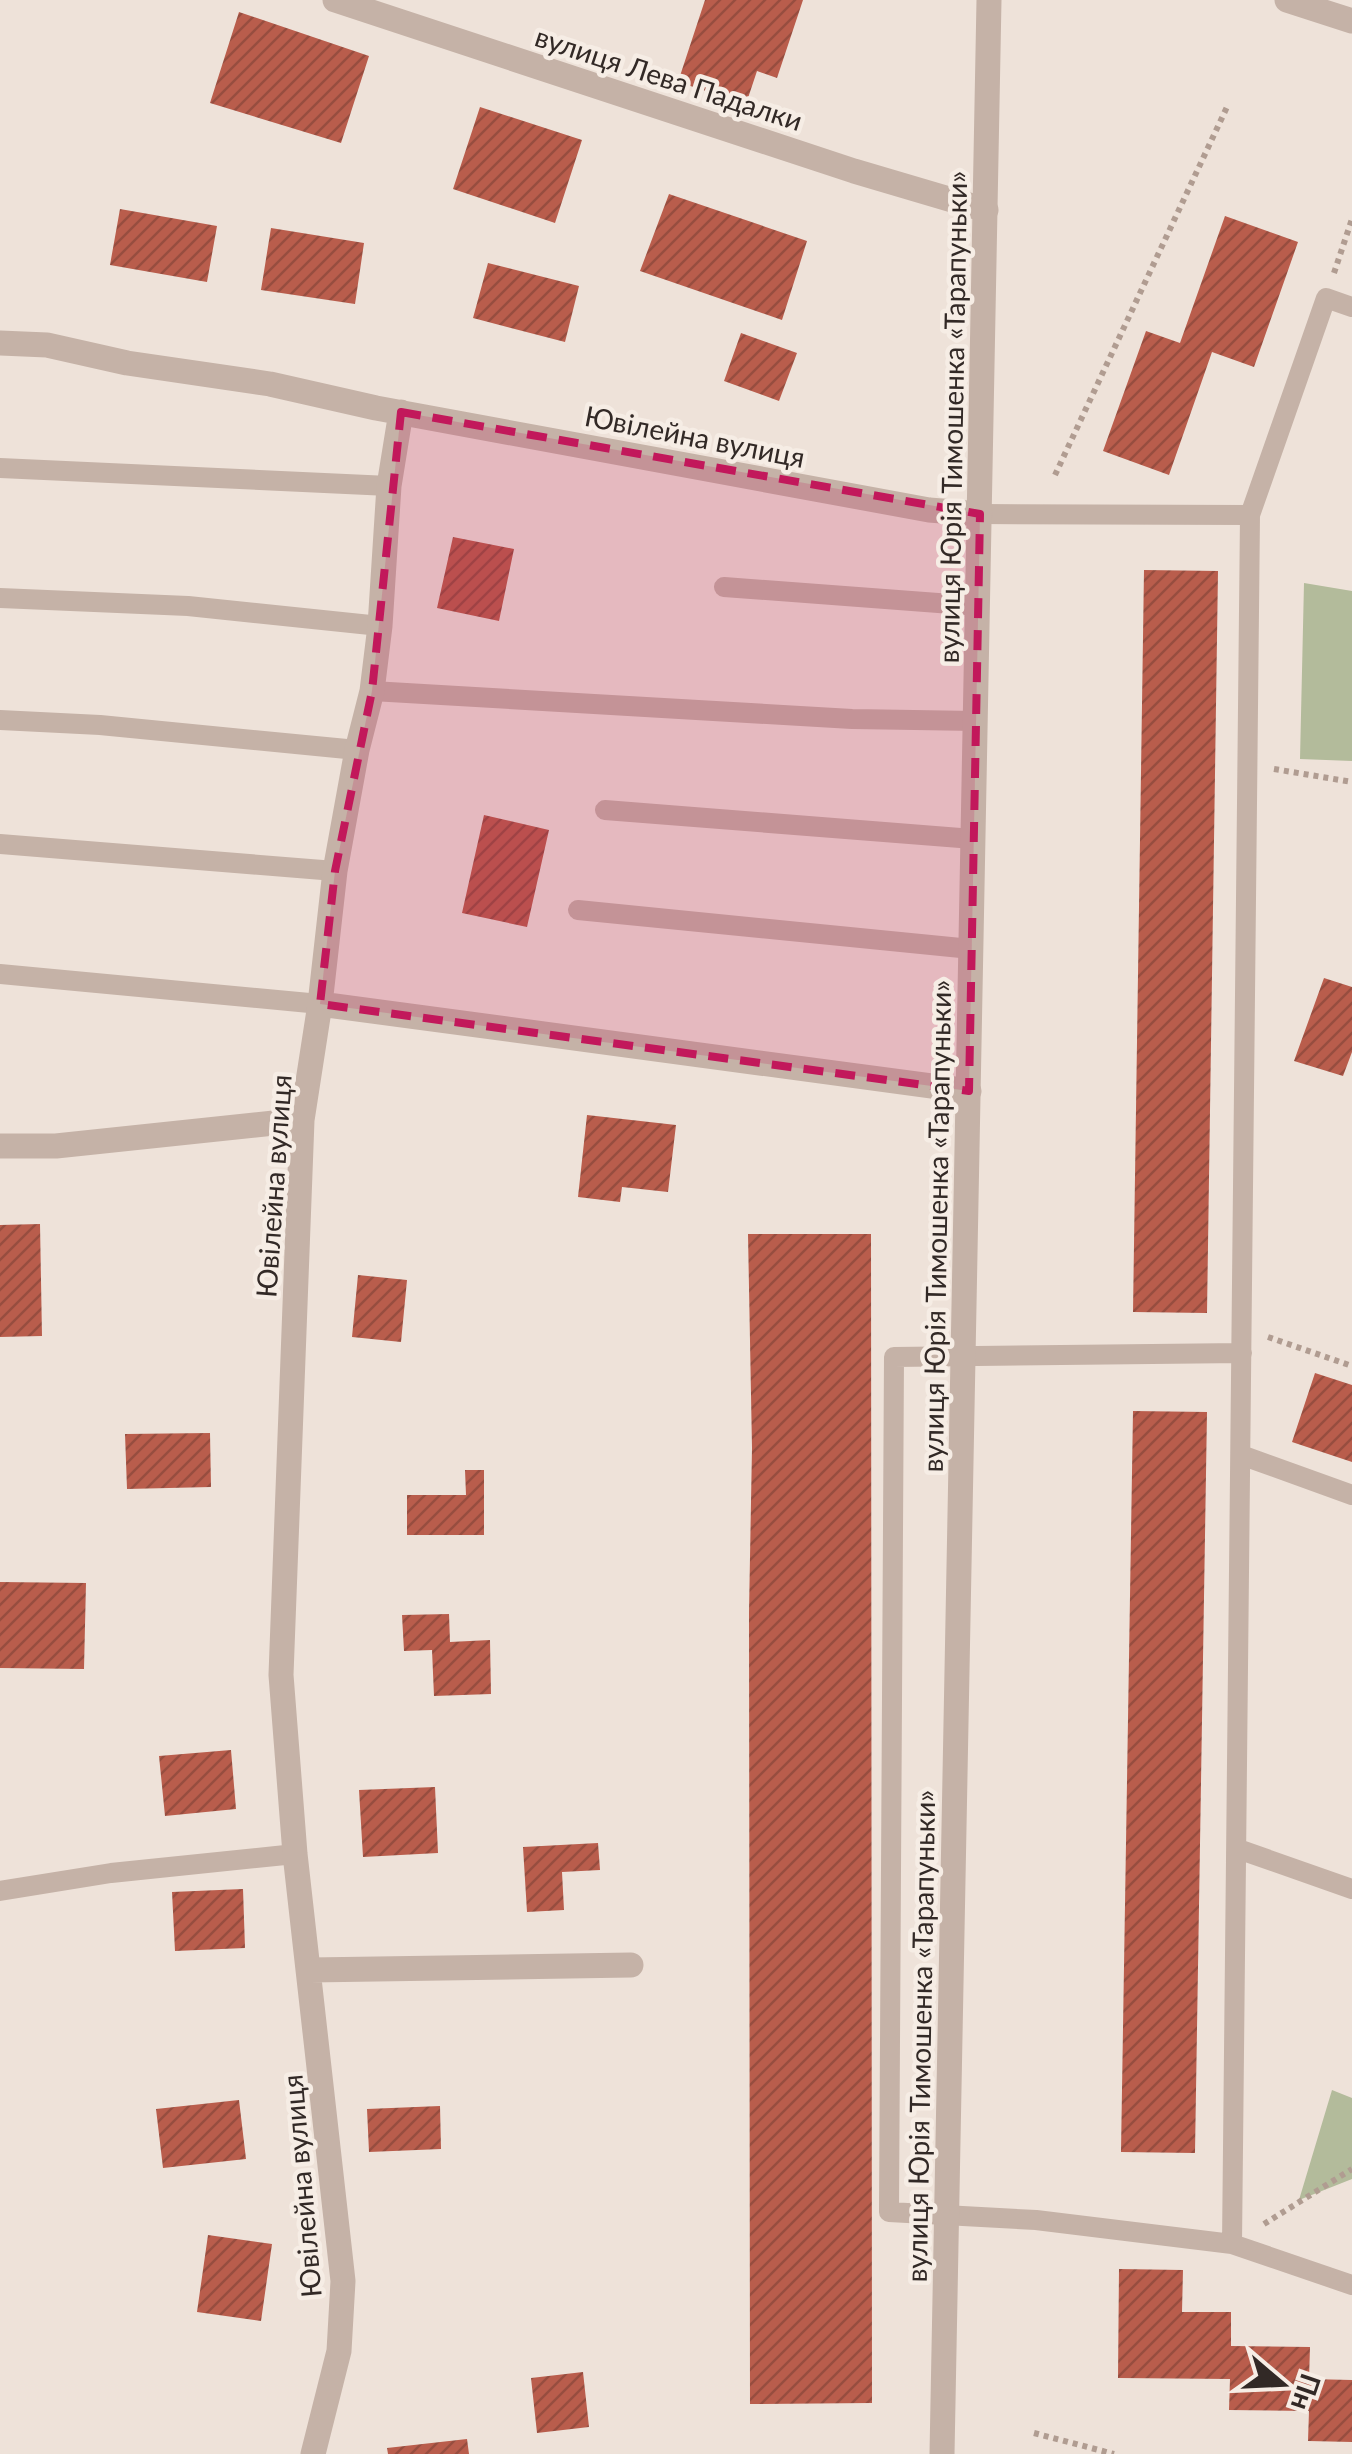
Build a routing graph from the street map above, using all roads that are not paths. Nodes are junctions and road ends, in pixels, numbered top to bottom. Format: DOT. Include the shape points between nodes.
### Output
graph roads {
  1 [pos="335,0"];
  2 [pos="1286,0"];
  3 [pos="992,8"];
  4 [pos="1352,22"];
  5 [pos="986,210"];
  6 [pos="1352,307"];
  7 [pos="0,343"];
  8 [pos="401,412"];
  9 [pos="0,468"];
  10 [pos="389,486"];
  11 [pos="980,514"];
  12 [pos="1250,515"];
  13 [pos="724,587"];
  14 [pos="0,598"];
  15 [pos="978,606"];
  16 [pos="380,626"];
  17 [pos="372,691"];
  18 [pos="0,720"];
  19 [pos="976,720"];
  20 [pos="357,750"];
  21 [pos="605,810"];
  22 [pos="973,839"];
  23 [pos="0,844"];
  24 [pos="336,871"];
  25 [pos="578,910"];
  26 [pos="971,948"];
  27 [pos="0,974"];
  28 [pos="320,1004"];
  29 [pos="968,1091"];
  30 [pos="302,1120"];
  31 [pos="0,1146"];
  32 [pos="1242,1353"];
  33 [pos="963,1357"];
  34 [pos="1241,1455"];
  35 [pos="1352,1495"];
  36 [pos="1238,1849"];
  37 [pos="295,1854"];
  38 [pos="1352,1889"];
  39 [pos="0,1891"];
  40 [pos="631,1965"];
  41 [pos="310,1970"];
  42 [pos="946,2216"];
  43 [pos="1232,2244"];
  44 [pos="1352,2285"];
  45 [pos="313,2454"];
  46 [pos="942,2454"];
  1 -- 5 [label="street, вулиця Лева Падалки"];
  2 -- 4 [label="street"];
  3 -- 5 [label="street, вулиця Юрія Тимошенка «Тарапуньки»"];
  5 -- 11 [label="street, вулиця Юрія Тимошенка «Тарапуньки»"];
  6 -- 12 [label="lane" via="1326,298"];
  7 -- 8 [label="street, Ювілейна вулиця" via="46,345"];
  8 -- 10 [label="street, Ювілейна вулиця"];
  8 -- 11 [label="street, Ювілейна вулиця"];
  9 -- 10 [label="lane"];
  10 -- 16 [label="street, Ювілейна вулиця"];
  11 -- 12 [label="lane"];
  11 -- 15 [label="street, вулиця Юрія Тимошенка «Тарапуньки»"];
  12 -- 32 [label="lane"];
  13 -- 15 [label="lane"];
  14 -- 16 [label="lane" via="188,606"];
  15 -- 19 [label="street, вулиця Юрія Тимошенка «Тарапуньки»"];
  16 -- 17 [label="street, Ювілейна вулиця"];
  17 -- 19 [label="lane" via="852,720"];
  17 -- 20 [label="street, Ювілейна вулиця"];
  18 -- 20 [label="lane"];
  19 -- 22 [label="street, вулиця Юрія Тимошенка «Тарапуньки»"];
  20 -- 24 [label="street, Ювілейна вулиця"];
  21 -- 22 [label="lane"];
  22 -- 26 [label="street, вулиця Юрія Тимошенка «Тарапуньки»"];
  23 -- 24 [label="lane"];
  24 -- 28 [label="street, Ювілейна вулиця"];
  25 -- 26 [label="lane"];
  26 -- 29 [label="street, вулиця Юрія Тимошенка «Тарапуньки»"];
  27 -- 28 [label="lane"];
  28 -- 29 [label="street"];
  28 -- 30 [label="street, Ювілейна вулиця"];
  29 -- 33 [label="street, вулиця Юрія Тимошенка «Тарапуньки»"];
  30 -- 31 [label="street"];
  30 -- 37 [label="street, Ювілейна вулиця" via="281,1675"];
  32 -- 33 [label="lane"];
  32 -- 34 [label="lane"];
  33 -- 42 [label="street, вулиця Юрія Тимошенка «Тарапуньки»"];
  33 -- 42 [label="lane" via="894,1358 890,2212"];
  34 -- 35 [label="lane"];
  34 -- 36 [label="lane"];
  36 -- 38 [label="lane"];
  36 -- 43 [label="lane"];
  37 -- 39 [label="lane"];
  37 -- 41 [label="street, Ювілейна вулиця"];
  40 -- 41 [label="street"];
  41 -- 45 [label="street, Ювілейна вулиця" via="343,2281 339,2351"];
  42 -- 43 [label="lane"];
  42 -- 46 [label="street, вулиця Юрія Тимошенка «Тарапуньки»"];
  43 -- 44 [label="lane"];
}
